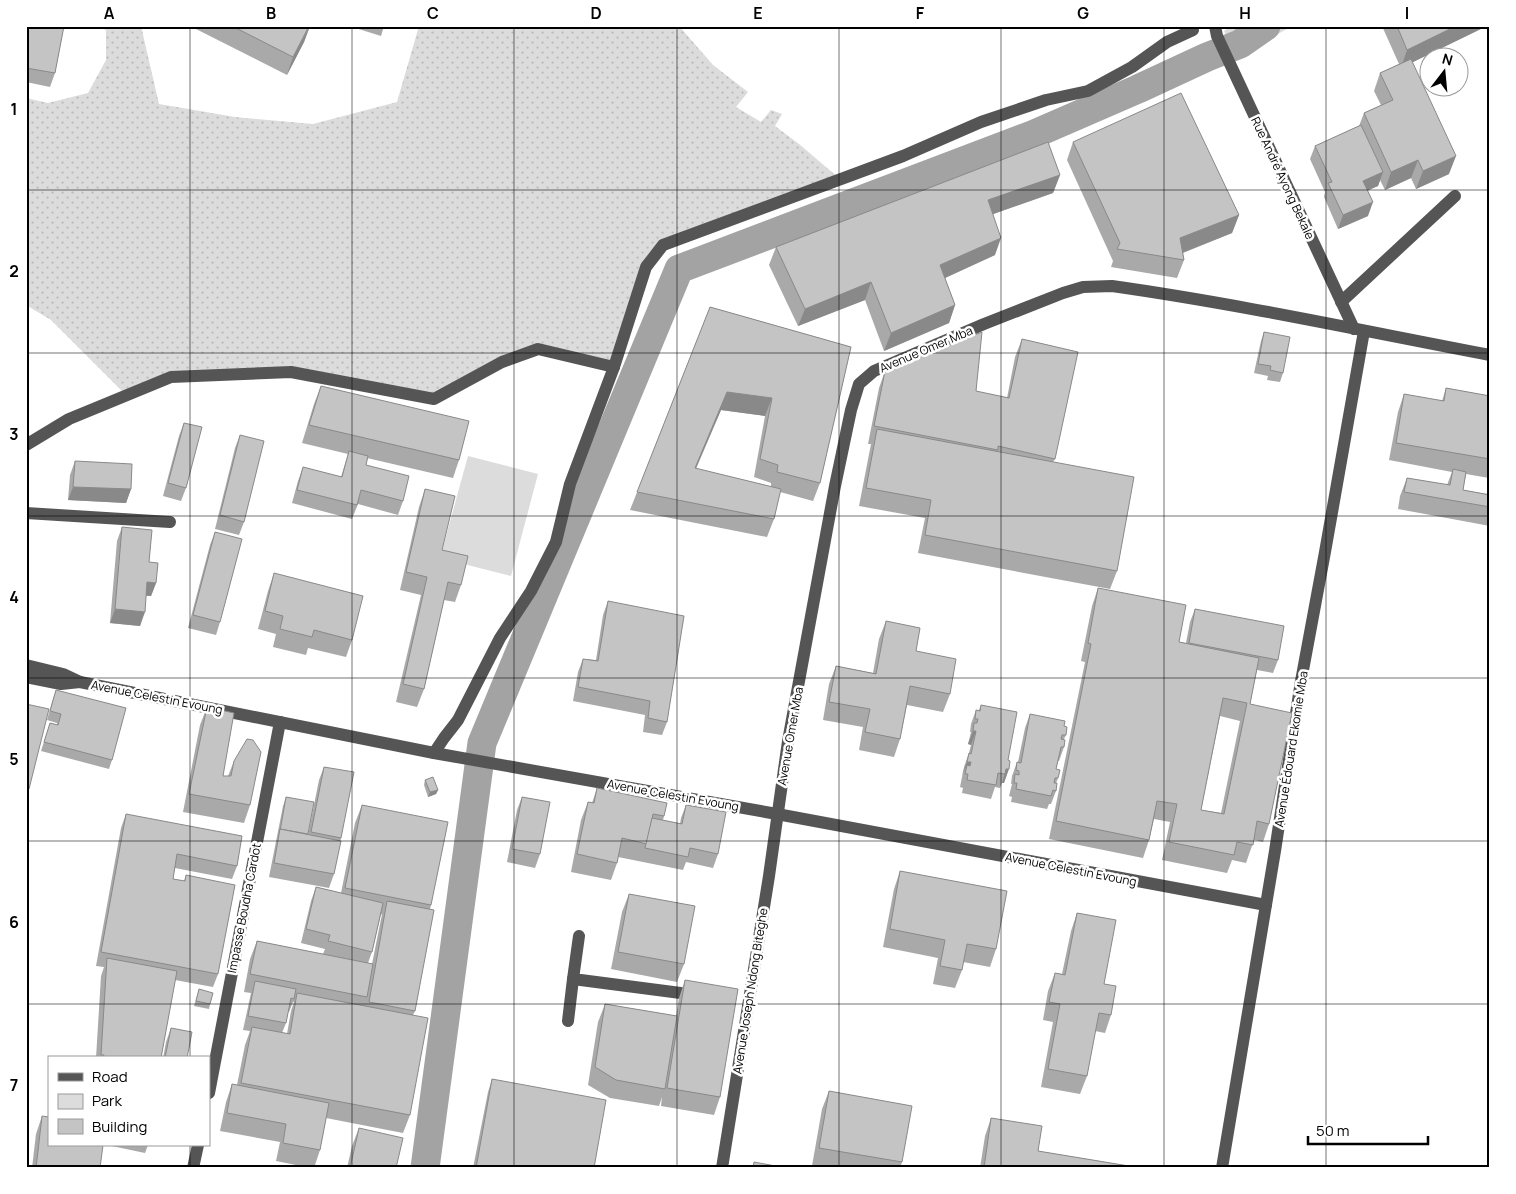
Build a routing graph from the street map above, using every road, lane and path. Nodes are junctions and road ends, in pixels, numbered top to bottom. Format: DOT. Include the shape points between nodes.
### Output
graph roads {
  1 [pos="1193,30"];
  2 [pos="1216,31"];
  3 [pos="1455,196"];
  4 [pos="1340,302"];
  5 [pos="1359,330"];
  6 [pos="1490,354"];
  7 [pos="614,367"];
  8 [pos="26,445"];
  9 [pos="26,514"];
  10 [pos="170,522"];
  11 [pos="26,665"];
  12 [pos="26,677"];
  13 [pos="80,682"];
  14 [pos="280,722"];
  15 [pos="434,753"];
  16 [pos="777,814"];
  17 [pos="1266,905"];
  18 [pos="579,936"];
  19 [pos="573,979"];
  20 [pos="710,996"];
  21 [pos="568,1021"];
  22 [pos="210,1088"];
  23 [pos="198,1146"];
  24 [pos="193,1168"];
  25 [pos="722,1168"];
  26 [pos="1222,1168"];
  1 -- 7 [label="street" via="1088,91 1046,100 981,122 903,156 663,245 646,267"];
  2 -- 4 [label="street, Rue André Ayong Bekale"];
  3 -- 4 [label="street"];
  4 -- 5 [label="street, Rue André Ayong Bekale"];
  5 -- 6 [label="street, Avenue Omer Mba"];
  5 -- 16 [label="street, Avenue Omer Mba" via="1160,292 1112,286 1083,287 1033,304 898,361 874,372 859,384 835,486"];
  5 -- 17 [label="street, Avenue Édouard Ekomie Mba" via="1326,552 1301,681"];
  7 -- 8 [label="street" via="538,349 502,362 434,399 291,372 171,376 69,419"];
  7 -- 15 [label="street" via="570,484 556,542 531,592 500,638 458,720"];
  9 -- 10 [label="street"];
  11 -- 13 [label="street" via="63,674"];
  12 -- 13 [label="street" via="61,684"];
  13 -- 14 [label="street, Avenue Celestin Evoung"];
  14 -- 15 [label="street, Avenue Celestin Evoung"];
  14 -- 22 [label="street, Impasse Boudha Cardot"];
  15 -- 16 [label="street, Avenue Celestin Evoung"];
  16 -- 17 [label="street, Avenue Celestin Evoung"];
  16 -- 25 [label="street, Avenue Joseph Ndong Biteghe" via="744,1000"];
  17 -- 26 [label="street, Avenue Édouard Ekomie Mba"];
  18 -- 19 [label="street"];
  19 -- 20 [label="street"];
  19 -- 21 [label="street"];
  23 -- 24 [label="street"];
}
